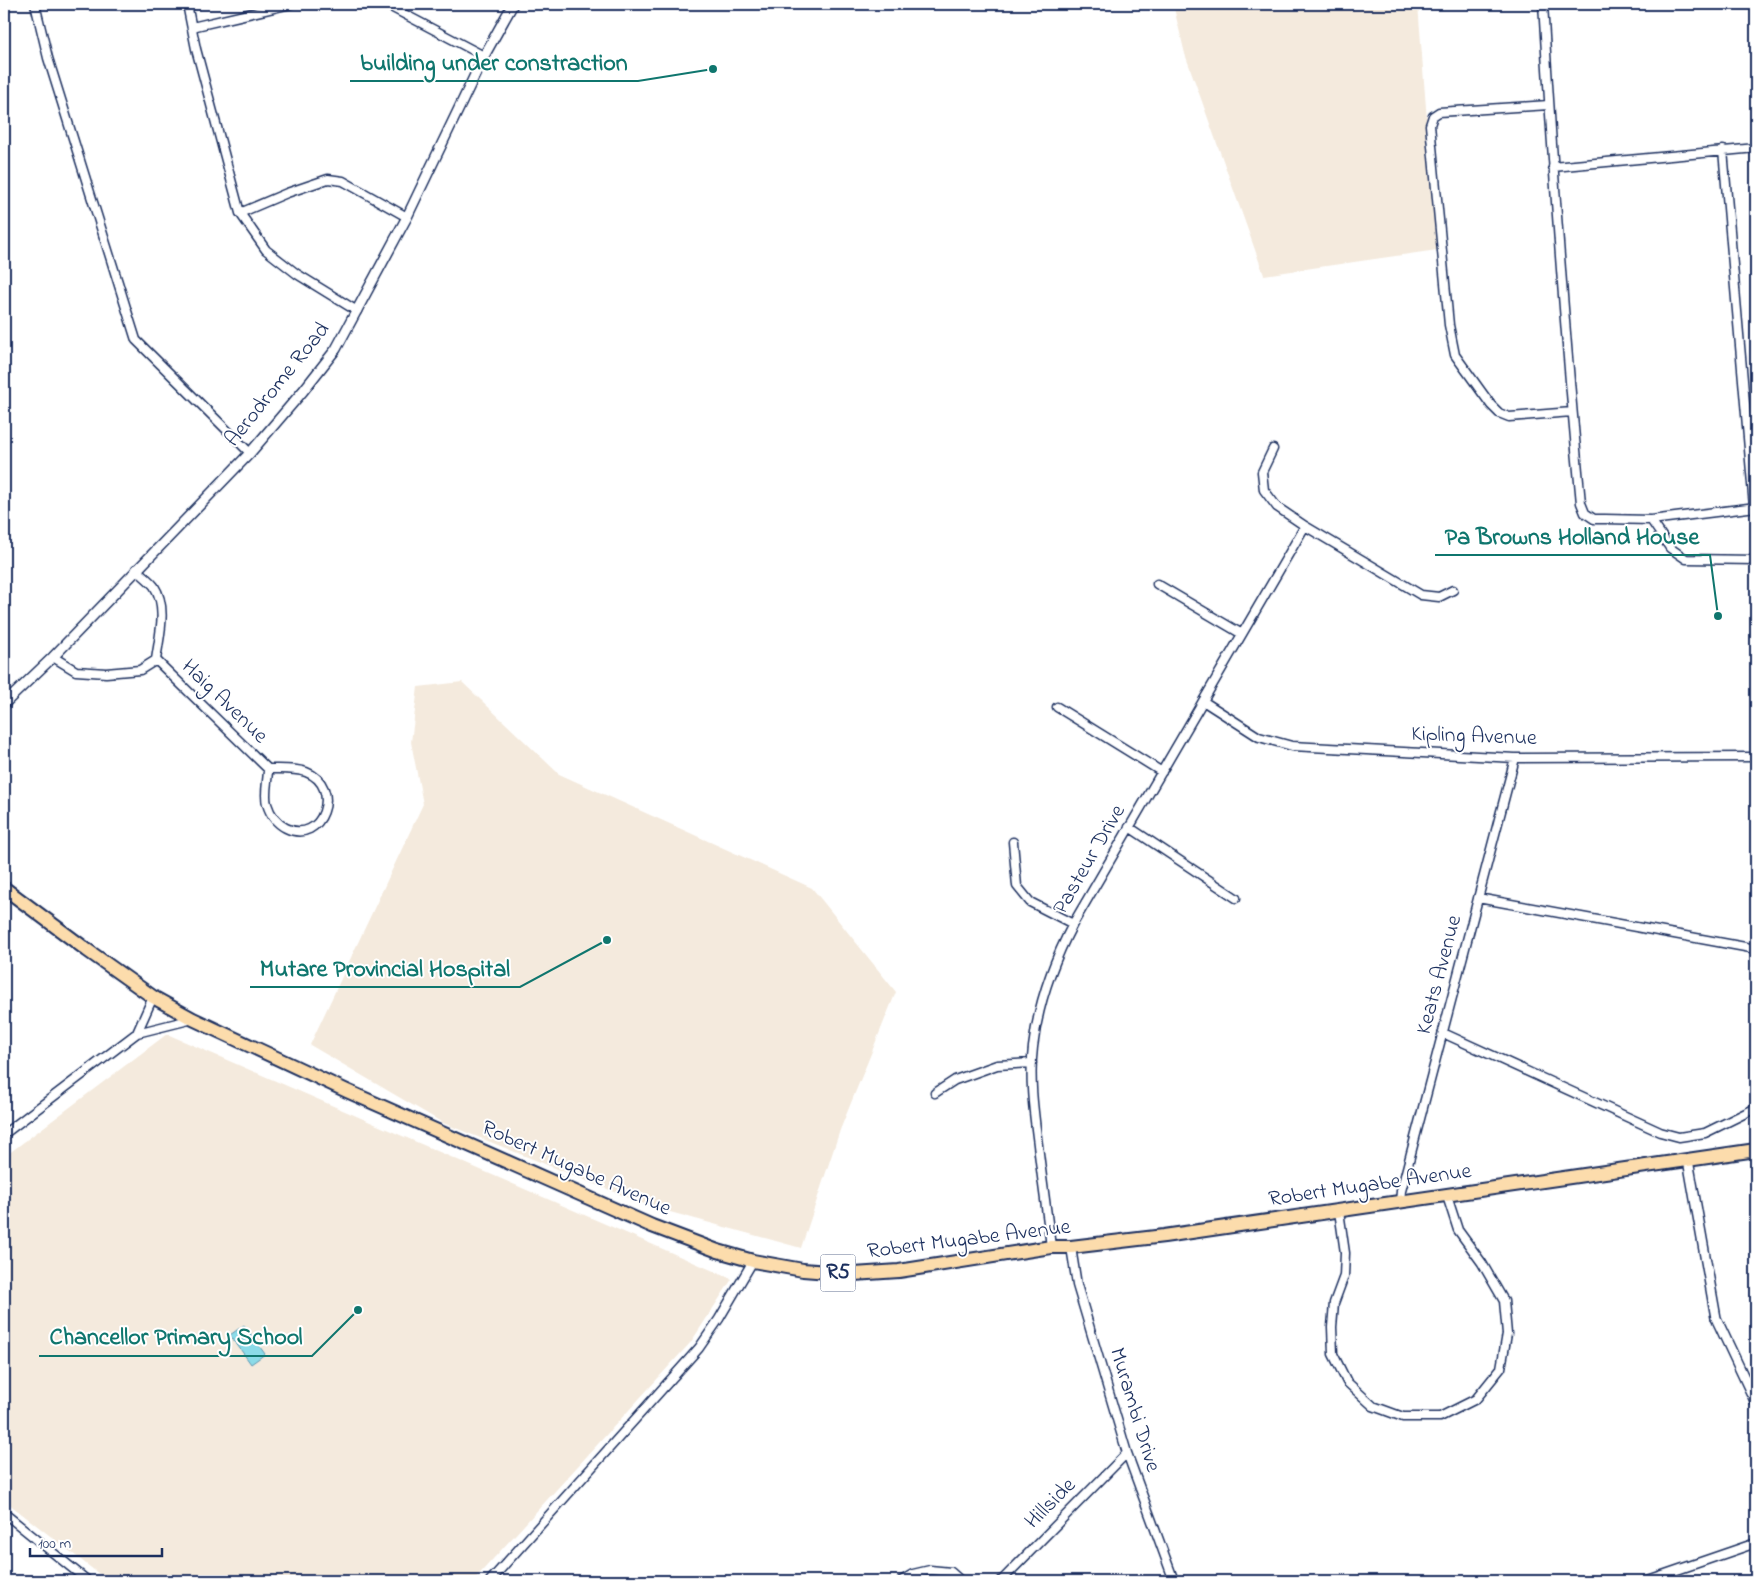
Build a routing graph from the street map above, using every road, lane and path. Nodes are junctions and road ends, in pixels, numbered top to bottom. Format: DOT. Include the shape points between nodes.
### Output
graph roads {
  1 [pos="35,4"];
  2 [pos="187,4"];
  3 [pos="291,4"];
  4 [pos="385,4"];
  5 [pos="513,4"];
  6 [pos="1543,4"];
  7 [pos="192,27"];
  8 [pos="484,56"];
  9 [pos="1549,105"];
  10 [pos="1756,148"];
  11 [pos="1723,150"];
  12 [pos="1553,167"];
  13 [pos="240,213"];
  14 [pos="407,217"];
  15 [pos="357,311"];
  16 [pos="1572,412"];
  17 [pos="1273,449"];
  18 [pos="250,453"];
  19 [pos="1755,507"];
  20 [pos="1651,520"];
  21 [pos="1305,526"];
  22 [pos="1756,560"];
  23 [pos="136,569"];
  24 [pos="1157,584"];
  25 [pos="1453,590"];
  26 [pos="1242,634"];
  27 [pos="53,657"];
  28 [pos="156,660"];
  29 [pos="1203,701"];
  30 [pos="4,704"];
  31 [pos="1057,707"];
  32 [pos="1756,757"];
  33 [pos="1515,758"];
  34 [pos="268,769"];
  35 [pos="1162,772"];
  36 [pos="1129,827"];
  37 [pos="1013,842"];
  38 [pos="4,888"];
  39 [pos="1236,898"];
  40 [pos="1478,898"];
  41 [pos="1072,924"];
  42 [pos="1756,949"];
  43 [pos="153,997"];
  44 [pos="193,1019"];
  45 [pos="137,1033"];
  46 [pos="1443,1033"];
  47 [pos="1032,1063"];
  48 [pos="935,1093"];
  49 [pos="1756,1108"];
  50 [pos="4,1134"];
  51 [pos="1756,1150"];
  52 [pos="1688,1160"];
  53 [pos="1448,1196"];
  54 [pos="1400,1202"];
  55 [pos="1339,1211"];
  56 [pos="1071,1247"];
  57 [pos="1051,1248"];
  58 [pos="753,1261"];
  59 [pos="1756,1403"];
  60 [pos="1127,1453"];
  61 [pos="4,1513"];
  62 [pos="1756,1543"];
  63 [pos="88,1581"];
  64 [pos="490,1581"];
  65 [pos="901,1581"];
  66 [pos="960,1581"];
  67 [pos="1000,1581"];
  68 [pos="1174,1581"];
  69 [pos="1644,1581"];
  1 -- 18 [label="street" via="48,58 136,340"];
  2 -- 7 [label="street"];
  3 -- 7 [label="street"];
  4 -- 8 [label="street"];
  5 -- 8 [label="street, Aerodrome Road"];
  6 -- 9 [label="street"];
  7 -- 13 [label="street"];
  8 -- 14 [label="street, Aerodrome Road"];
  9 -- 12 [label="street"];
  9 -- 16 [label="street" via="1439,112 1433,116 1430,125 1449,325 1455,355 1499,413 1509,417"];
  10 -- 11 [label="street"];
  11 -- 12 [label="street"];
  11 -- 19 [label="street"];
  12 -- 16 [label="street"];
  13 -- 14 [label="street" via="328,180 343,181"];
  13 -- 15 [label="street" via="266,250 297,274"];
  14 -- 15 [label="street, Aerodrome Road"];
  15 -- 18 [label="street, Aerodrome Road" via="336,349"];
  16 -- 20 [label="street" via="1581,503 1585,513 1594,519"];
  17 -- 21 [label="street" via="1262,472 1264,490 1277,507"];
  18 -- 23 [label="street, Aerodrome Road"];
  19 -- 20 [label="street"];
  20 -- 22 [label="street" via="1670,548 1686,559"];
  21 -- 25 [label="street" via="1420,595 1439,597"];
  21 -- 26 [label="street, Pasteur Drive"];
  23 -- 27 [label="street, Aerodrome Road"];
  23 -- 28 [label="street" via="154,586 160,600 162,618"];
  24 -- 26 [label="street"];
  26 -- 29 [label="street, Pasteur Drive"];
  27 -- 28 [label="street" via="76,671 106,673 140,670"];
  27 -- 30 [label="street, Aerodrome Road"];
  28 -- 34 [label="street, Haig Avenue"];
  29 -- 33 [label="street, Kipling Avenue" via="1259,737 1292,746"];
  29 -- 35 [label="street, Pasteur Drive"];
  31 -- 35 [label="street"];
  32 -- 33 [label="street, Kipling Avenue"];
  33 -- 40 [label="street, Keats Avenue"];
  34 -- 34 [label="street, Haig Avenue" via="306,772 315,777 325,790 327,804 321,819 299,832 276,822 267,803"];
  35 -- 36 [label="street, Pasteur Drive"];
  36 -- 39 [label="street"];
  36 -- 41 [label="street, Pasteur Drive"];
  37 -- 41 [label="street" via="1017,886 1030,902"];
  38 -- 43 [label="highway, Robert Mugabe Avenue / R5"];
  40 -- 42 [label="street"];
  40 -- 46 [label="street, Keats Avenue"];
  41 -- 47 [label="street, Pasteur Drive" via="1042,1001"];
  43 -- 44 [label="highway, Robert Mugabe Avenue / R5"];
  43 -- 45 [label="street"];
  44 -- 45 [label="street"];
  44 -- 58 [label="highway, Robert Mugabe Avenue / R5" via="652,1226"];
  45 -- 50 [label="street"];
  46 -- 49 [label="street" via="1660,1132 1679,1137 1705,1134"];
  46 -- 54 [label="street, Keats Avenue"];
  47 -- 48 [label="street" via="997,1065 955,1080"];
  47 -- 57 [label="street, Pasteur Drive" via="1032,1092"];
  51 -- 52 [label="highway, Robert Mugabe Avenue / R5"];
  52 -- 53 [label="highway, Robert Mugabe Avenue / R5"];
  52 -- 59 [label="street" via="1716,1318"];
  53 -- 54 [label="highway, Robert Mugabe Avenue / R5"];
  53 -- 55 [label="street" via="1458,1230 1504,1301 1507,1334 1501,1368 1476,1399 1440,1417 1403,1417 1373,1406 1347,1382 1333,1354 1334,1303 1344,1276 1345,1253"];
  54 -- 55 [label="highway, Robert Mugabe Avenue / R5"];
  55 -- 56 [label="highway, Robert Mugabe Avenue / R5"];
  56 -- 57 [label="highway, Robert Mugabe Avenue / R5"];
  56 -- 60 [label="street, Murambi Drive" via="1077,1285"];
  57 -- 58 [label="highway, Robert Mugabe Avenue / R5" via="898,1271 854,1274 803,1270"];
  58 -- 64 [label="street" via="699,1348"];
  60 -- 67 [label="street, Hillside"];
  60 -- 68 [label="street, Murambi Drive"];
  61 -- 63 [label="street"];
  62 -- 69 [label="street"];
  65 -- 66 [label="street" via="912,1574 930,1570 952,1572"];
}
